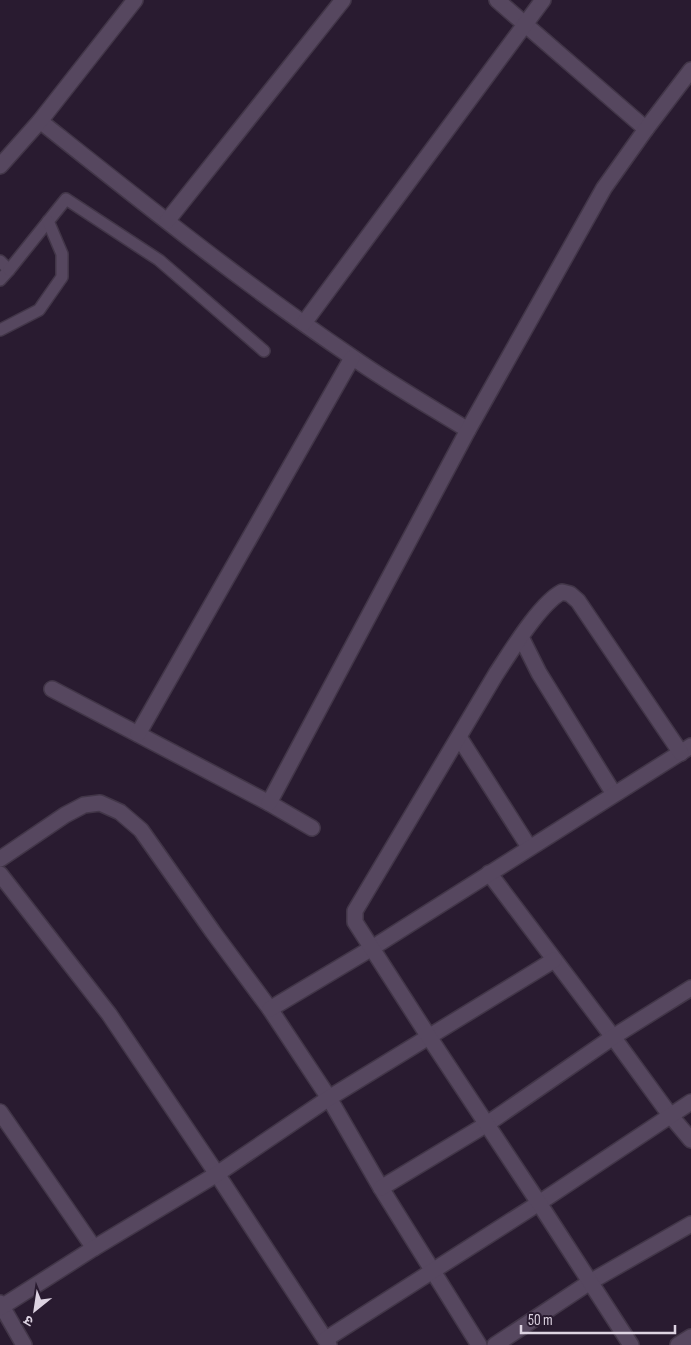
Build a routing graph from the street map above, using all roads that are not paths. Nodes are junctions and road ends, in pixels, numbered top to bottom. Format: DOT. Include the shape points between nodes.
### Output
graph roads {
  1 [pos="135,0"];
  2 [pos="342,0"];
  3 [pos="497,0"];
  4 [pos="544,0"];
  5 [pos="524,24"];
  6 [pos="691,70"];
  7 [pos="40,120"];
  8 [pos="646,129"];
  9 [pos="0,166"];
  10 [pos="48,221"];
  11 [pos="167,221"];
  12 [pos="0,261"];
  13 [pos="9,270"];
  14 [pos="0,280"];
  15 [pos="304,323"];
  16 [pos="0,330"];
  17 [pos="264,351"];
  18 [pos="352,358"];
  19 [pos="468,430"];
  20 [pos="521,637"];
  21 [pos="52,689"];
  22 [pos="138,734"];
  23 [pos="459,737"];
  24 [pos="686,750"];
  25 [pos="614,794"];
  26 [pos="269,802"];
  27 [pos="312,828"];
  28 [pos="529,847"];
  29 [pos="0,859"];
  30 [pos="489,873"];
  31 [pos="0,874"];
  32 [pos="372,948"];
  33 [pos="554,960"];
  34 [pos="691,988"];
  35 [pos="270,1009"];
  36 [pos="429,1037"];
  37 [pos="614,1037"];
  38 [pos="329,1098"];
  39 [pos="691,1102"];
  40 [pos="0,1112"];
  41 [pos="670,1115"];
  42 [pos="487,1124"];
  43 [pos="691,1140"];
  44 [pos="217,1174"];
  45 [pos="381,1188"];
  46 [pos="539,1203"];
  47 [pos="691,1224"];
  48 [pos="94,1248"];
  49 [pos="432,1271"];
  50 [pos="590,1282"];
  51 [pos="1,1306"];
  52 [pos="691,1337"];
  53 [pos="327,1342"];
  54 [pos="24,1345"];
  55 [pos="479,1345"];
  56 [pos="495,1345"];
  57 [pos="631,1345"];
  58 [pos="678,1345"];
  1 -- 7 [label="street"];
  2 -- 11 [label="street"];
  3 -- 5 [label="street"];
  4 -- 5 [label="street"];
  5 -- 8 [label="street"];
  5 -- 15 [label="street"];
  6 -- 8 [label="street"];
  7 -- 9 [label="street"];
  7 -- 11 [label="street"];
  8 -- 19 [label="street" via="604,188"];
  10 -- 13 [label="lane"];
  10 -- 16 [label="lane" via="62,254 62,277 39,310"];
  10 -- 17 [label="lane" via="66,199 159,260"];
  11 -- 15 [label="street"];
  12 -- 13 [label="lane"];
  13 -- 14 [label="lane"];
  15 -- 18 [label="street"];
  18 -- 19 [label="street"];
  18 -- 22 [label="street"];
  19 -- 26 [label="street"];
  20 -- 23 [label="street"];
  20 -- 24 [label="street" via="553,596 562,592 570,594"];
  20 -- 25 [label="street" via="539,674"];
  21 -- 22 [label="street"];
  22 -- 26 [label="street"];
  23 -- 28 [label="street"];
  23 -- 32 [label="street" via="355,910 355,922"];
  24 -- 25 [label="street"];
  25 -- 28 [label="street"];
  26 -- 27 [label="street"];
  28 -- 30 [label="street"];
  29 -- 35 [label="street" via="84,805 100,803 120,812 142,830"];
  30 -- 32 [label="street"];
  30 -- 33 [label="street"];
  31 -- 44 [label="street" via="109,1014"];
  32 -- 35 [label="street"];
  32 -- 36 [label="street"];
  33 -- 36 [label="street"];
  33 -- 37 [label="street"];
  34 -- 37 [label="street"];
  35 -- 38 [label="street"];
  36 -- 38 [label="street"];
  36 -- 42 [label="street"];
  37 -- 41 [label="street"];
  37 -- 42 [label="street"];
  38 -- 44 [label="street"];
  38 -- 45 [label="street"];
  39 -- 41 [label="street"];
  40 -- 48 [label="street"];
  41 -- 43 [label="street"];
  41 -- 46 [label="street"];
  42 -- 45 [label="street"];
  42 -- 46 [label="street"];
  44 -- 48 [label="street"];
  44 -- 53 [label="street"];
  45 -- 49 [label="street"];
  46 -- 49 [label="street"];
  46 -- 50 [label="street"];
  47 -- 50 [label="street"];
  48 -- 51 [label="street"];
  49 -- 53 [label="street"];
  49 -- 55 [label="street"];
  50 -- 56 [label="street"];
  50 -- 57 [label="street"];
  51 -- 54 [label="street"];
  52 -- 58 [label="street"];
}
